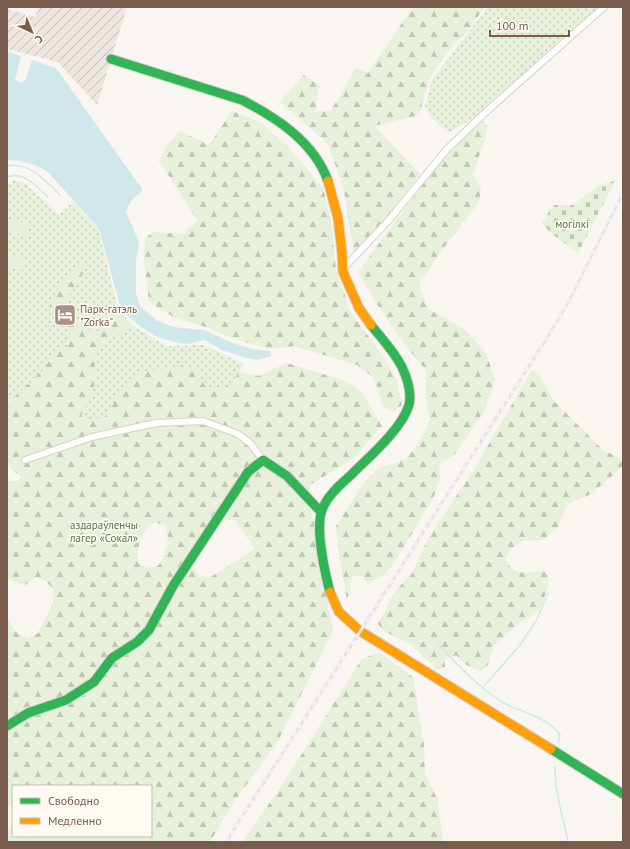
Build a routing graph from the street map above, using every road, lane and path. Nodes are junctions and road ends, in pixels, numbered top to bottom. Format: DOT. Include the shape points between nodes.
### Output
graph roads {
  1 [pos="604,7"];
  2 [pos="111,59"];
  3 [pos="342,270"];
  4 [pos="25,460"];
  5 [pos="263,460"];
  6 [pos="321,512"];
  7 [pos="7,726"];
  8 [pos="623,794"];
  1 -- 3 [label="street" via="447,149 389,220"];
  2 -- 3 [label="street" via="242,100 288,128 322,167 329,183 338,221"];
  3 -- 6 [label="street" via="362,313 406,374 410,386 409,406 399,423 330,497"];
  4 -- 5 [label="street" via="99,435 156,423 203,421 238,434 250,443"];
  5 -- 6 [label="street" via="272,464 297,486"];
  5 -- 7 [label="street" via="248,472 173,586 149,630 137,642 112,658 94,682 66,700 28,713"];
  6 -- 8 [label="street" via="320,532 326,573 334,604 345,620"];
}
